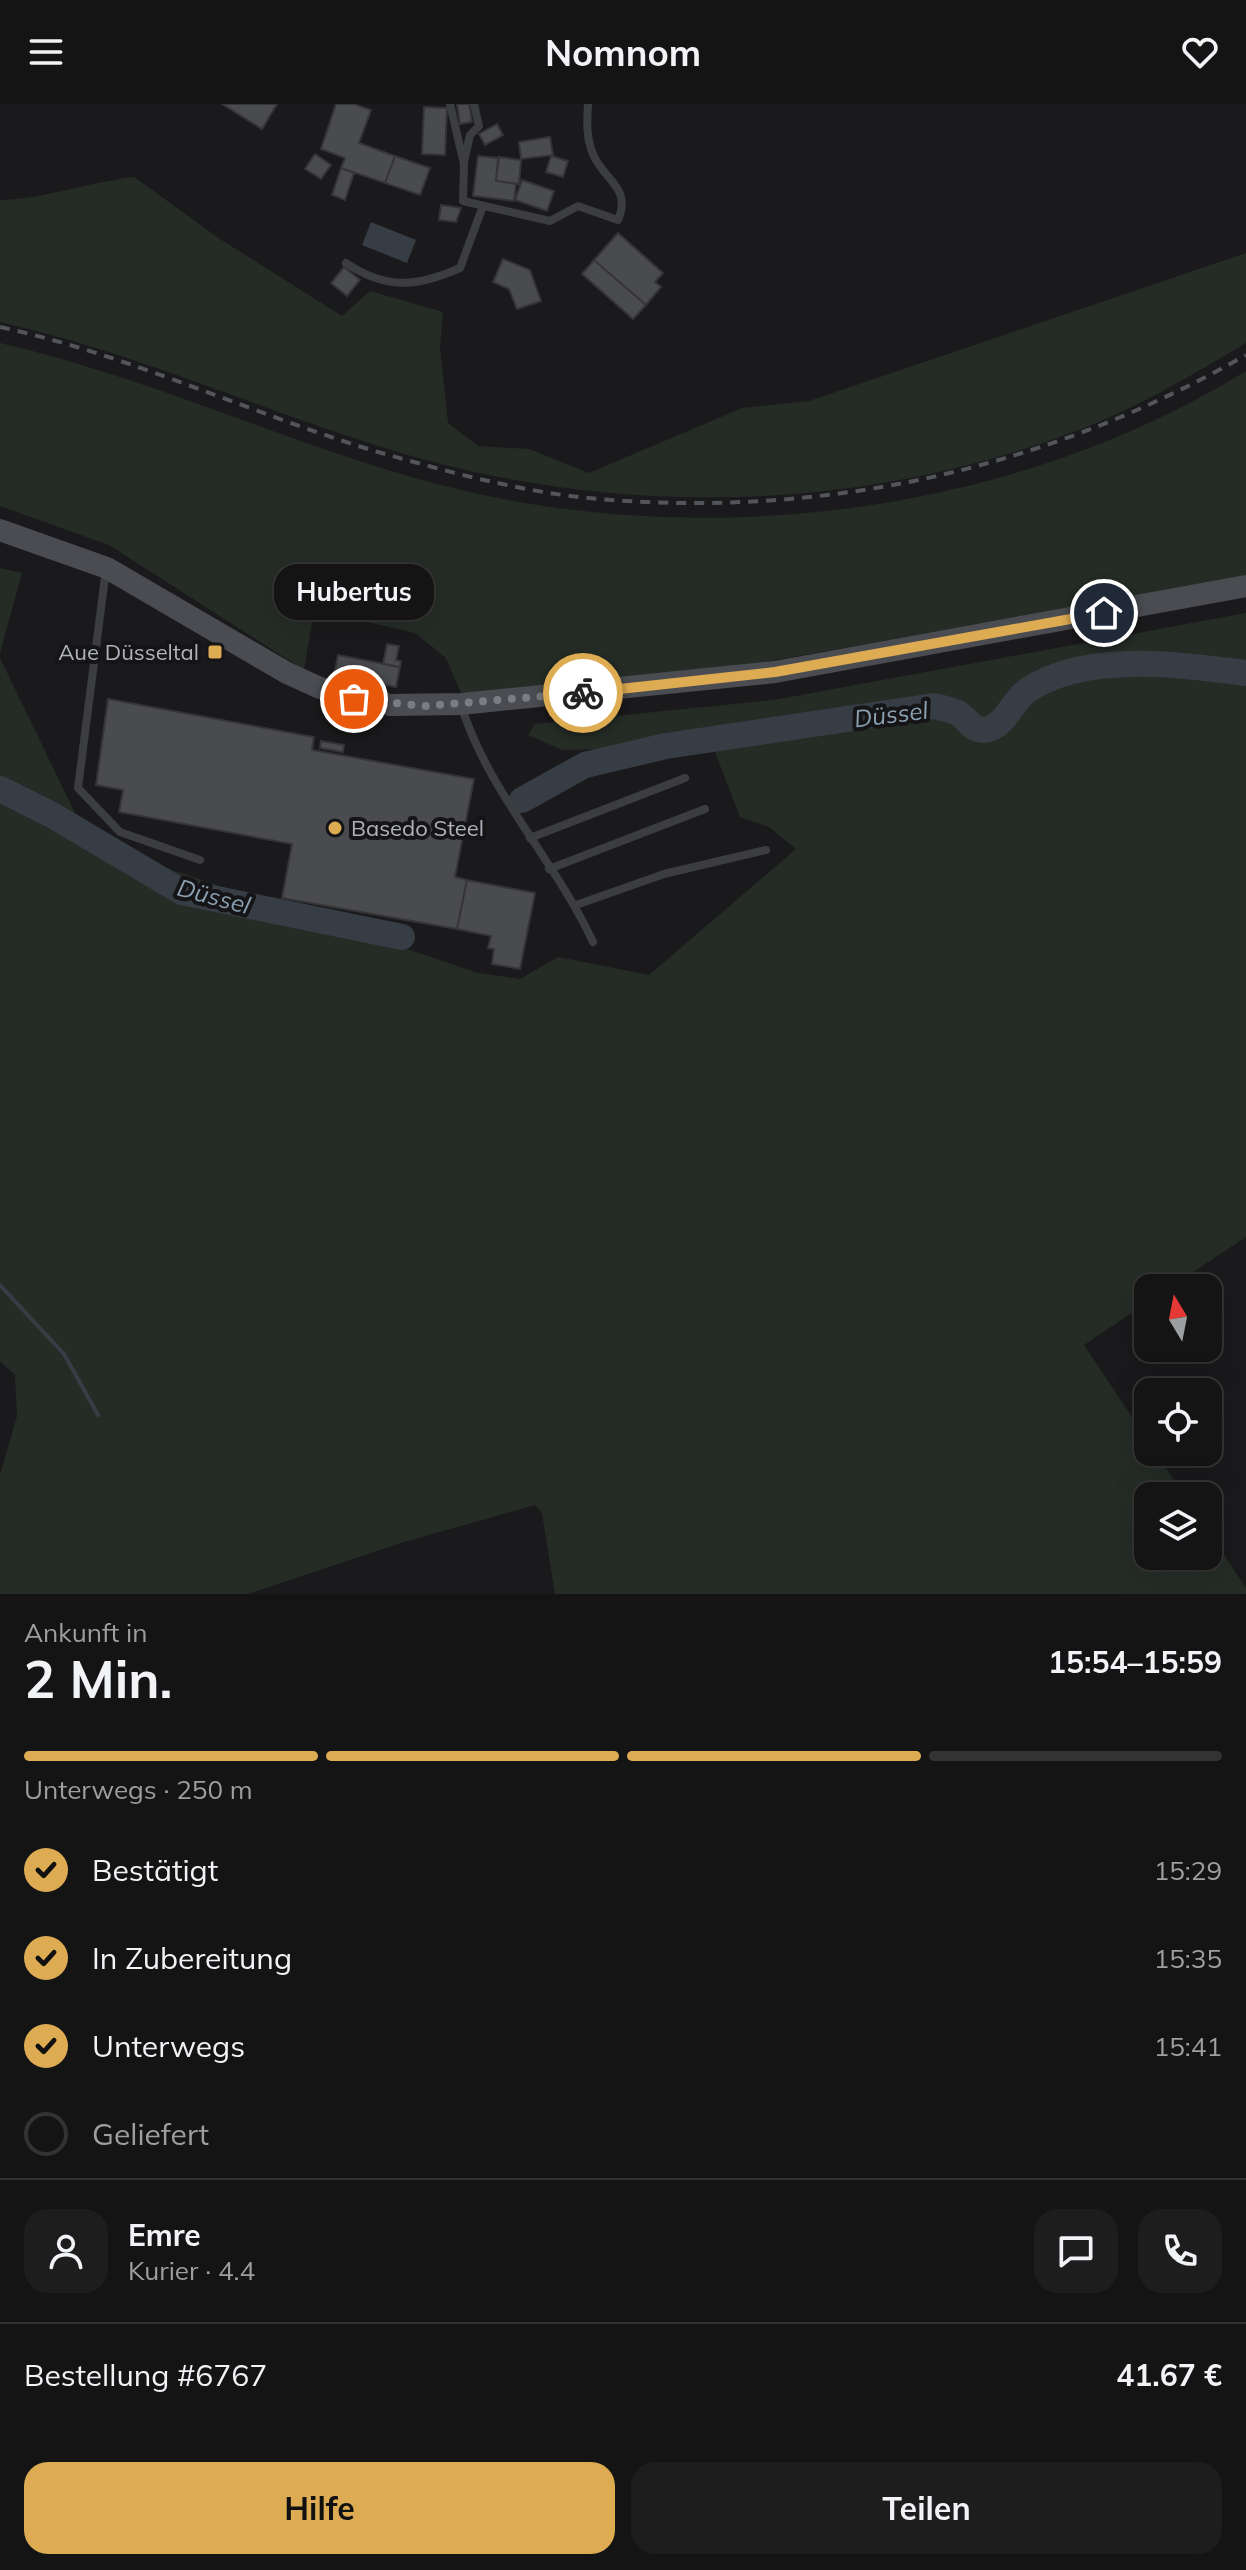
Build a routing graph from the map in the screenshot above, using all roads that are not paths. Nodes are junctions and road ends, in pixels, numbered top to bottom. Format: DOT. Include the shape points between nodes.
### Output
graph roads {
  1 [pos="450,104"];
  2 [pos="474,104"];
  3 [pos="588,104"];
  4 [pos="464,164"];
  5 [pos="483,206"];
  6 [pos="346,263"];
  7 [pos="0,530"];
  8 [pos="107,568"];
  9 [pos="1246,586"];
  10 [pos="461,704"];
  11 [pos="685,778"];
  12 [pos="705,809"];
  13 [pos="530,838"];
  14 [pos="766,850"];
  15 [pos="200,860"];
  16 [pos="549,869"];
  17 [pos="576,905"];
  18 [pos="593,942"];
  1 -- 4 [label="lane"];
  2 -- 4 [label="lane" via="479,126 470,135"];
  3 -- 5 [label="lane" via="594,158 625,205 618,220 578,206 550,221"];
  4 -- 5 [label="lane" via="463,201"];
  5 -- 6 [label="lane" via="460,268 426,283 370,279"];
  7 -- 8 [label="main road"];
  8 -- 10 [label="main road" via="320,688 390,705"];
  8 -- 15 [label="lane" via="78,788 120,832"];
  9 -- 10 [label="main road" via="775,672"];
  10 -- 13 [label="lane" via="472,739"];
  11 -- 13 [label="lane"];
  12 -- 16 [label="lane"];
  13 -- 16 [label="lane"];
  14 -- 17 [label="lane" via="664,874"];
  16 -- 17 [label="lane"];
  17 -- 18 [label="lane"];
}
